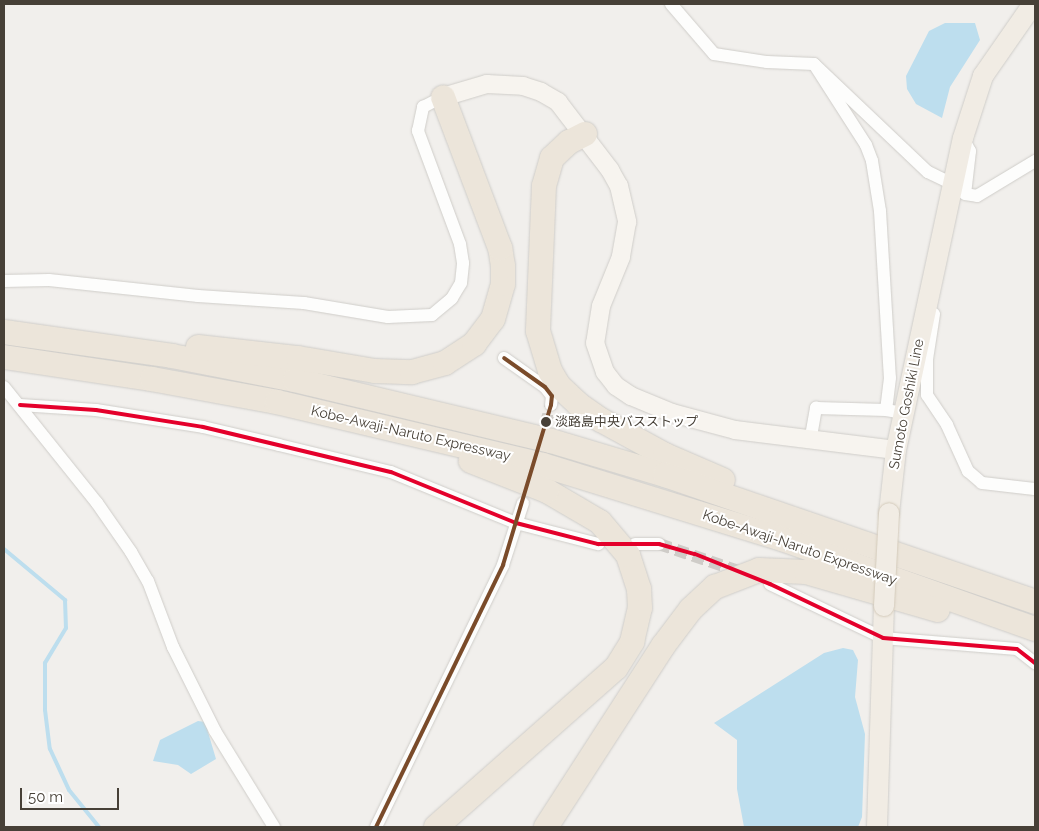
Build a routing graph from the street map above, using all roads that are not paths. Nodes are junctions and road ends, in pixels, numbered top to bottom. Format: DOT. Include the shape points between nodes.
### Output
graph roads {
  1 [pos="671,4"];
  2 [pos="1033,4"];
  3 [pos="814,64"];
  4 [pos="443,97"];
  5 [pos="585,134"];
  6 [pos="963,138"];
  7 [pos="1035,161"];
  8 [pos="951,183"];
  9 [pos="4,281"];
  10 [pos="926,300"];
  11 [pos="4,332"];
  12 [pos="27,334"];
  13 [pos="4,357"];
  14 [pos="504,358"];
  15 [pos="152,379"];
  16 [pos="4,387"];
  17 [pos="20,405"];
  18 [pos="551,405"];
  19 [pos="894,411"];
  20 [pos="810,442"];
  21 [pos="896,450"];
  22 [pos="1035,488"];
  23 [pos="523,503"];
  24 [pos="516,523"];
  25 [pos="598,544"];
  26 [pos="635,544"];
  27 [pos="659,544"];
  28 [pos="770,584"];
  29 [pos="1035,591"];
  30 [pos="1035,602"];
  31 [pos="1035,629"];
  32 [pos="883,638"];
  33 [pos="1035,639"];
  34 [pos="1035,663"];
  35 [pos="274,827"];
  36 [pos="376,827"];
  37 [pos="436,827"];
  38 [pos="546,827"];
  39 [pos="877,827"];
  1 -- 3 [label="street" via="714,54 767,62"];
  2 -- 6 [label="main road, Sumoto Goshiki Line" via="983,76"];
  3 -- 8 [label="street" via="928,172"];
  3 -- 19 [label="street" via="866,145 878,186"];
  4 -- 5 [label="street" via="487,84 523,86 558,102"];
  4 -- 9 [label="street" via="423,107 418,131 460,244 463,263 460,283 452,298 432,315 388,317 304,303 198,296 49,280"];
  4 -- 12 [label="highway" via="500,248 503,266 503,284 493,318 474,344 461,355 428,369 395,372 203,348"];
  5 -- 20 [label="street" via="619,186 628,222 621,257 595,330 598,356 605,372 631,396 672,413 735,430"];
  5 -- 29 [label="highway" via="569,142 552,158 544,186 538,331 550,371 559,386 601,420 665,455 723,480 992,573"];
  6 -- 7 [label="street" via="970,151 965,194 976,196"];
  6 -- 8 [label="main road, Sumoto Goshiki Line"];
  8 -- 10 [label="main road, Sumoto Goshiki Line"];
  10 -- 19 [label="main road, Sumoto Goshiki Line"];
  10 -- 22 [label="street" via="935,311 927,395 947,426 968,471 982,483"];
  11 -- 12 [label="highway, Kobe-Awaji-Naruto Expressway"];
  12 -- 30 [label="highway, Kobe-Awaji-Naruto Expressway" via="172,356 295,380 551,441 675,479"];
  13 -- 15 [label="highway, Kobe-Awaji-Naruto Expressway"];
  14 -- 18 [label="street" via="545,387 552,396"];
  15 -- 31 [label="highway, Kobe-Awaji-Naruto Expressway" via="406,430 543,465 782,539"];
  15 -- 37 [label="highway" via="392,436 499,470 583,510 615,536 628,555 639,589 640,608 635,634 625,656 605,678"];
  16 -- 17 [label="street"];
  17 -- 24 [label="street" via="96,410 203,427 391,472"];
  17 -- 35 [label="street" via="131,552 148,581 173,647 215,731"];
  19 -- 20 [label="street" via="816,408"];
  19 -- 21 [label="main road, Sumoto Goshiki Line"];
  20 -- 21 [label="street"];
  21 -- 32 [label="main road, Sumoto Goshiki Line, bridge" via="888,513"];
  23 -- 24 [label="street"];
  24 -- 25 [label="street"];
  24 -- 36 [label="street" via="503,564"];
  26 -- 27 [label="street"];
  28 -- 32 [label="street"];
  32 -- 34 [label="street" via="1017,649"];
  32 -- 39 [label="main road, Sumoto Goshiki Line"];
  33 -- 38 [label="highway" via="806,572 759,570 729,579 701,598 678,625 628,696"];
}
